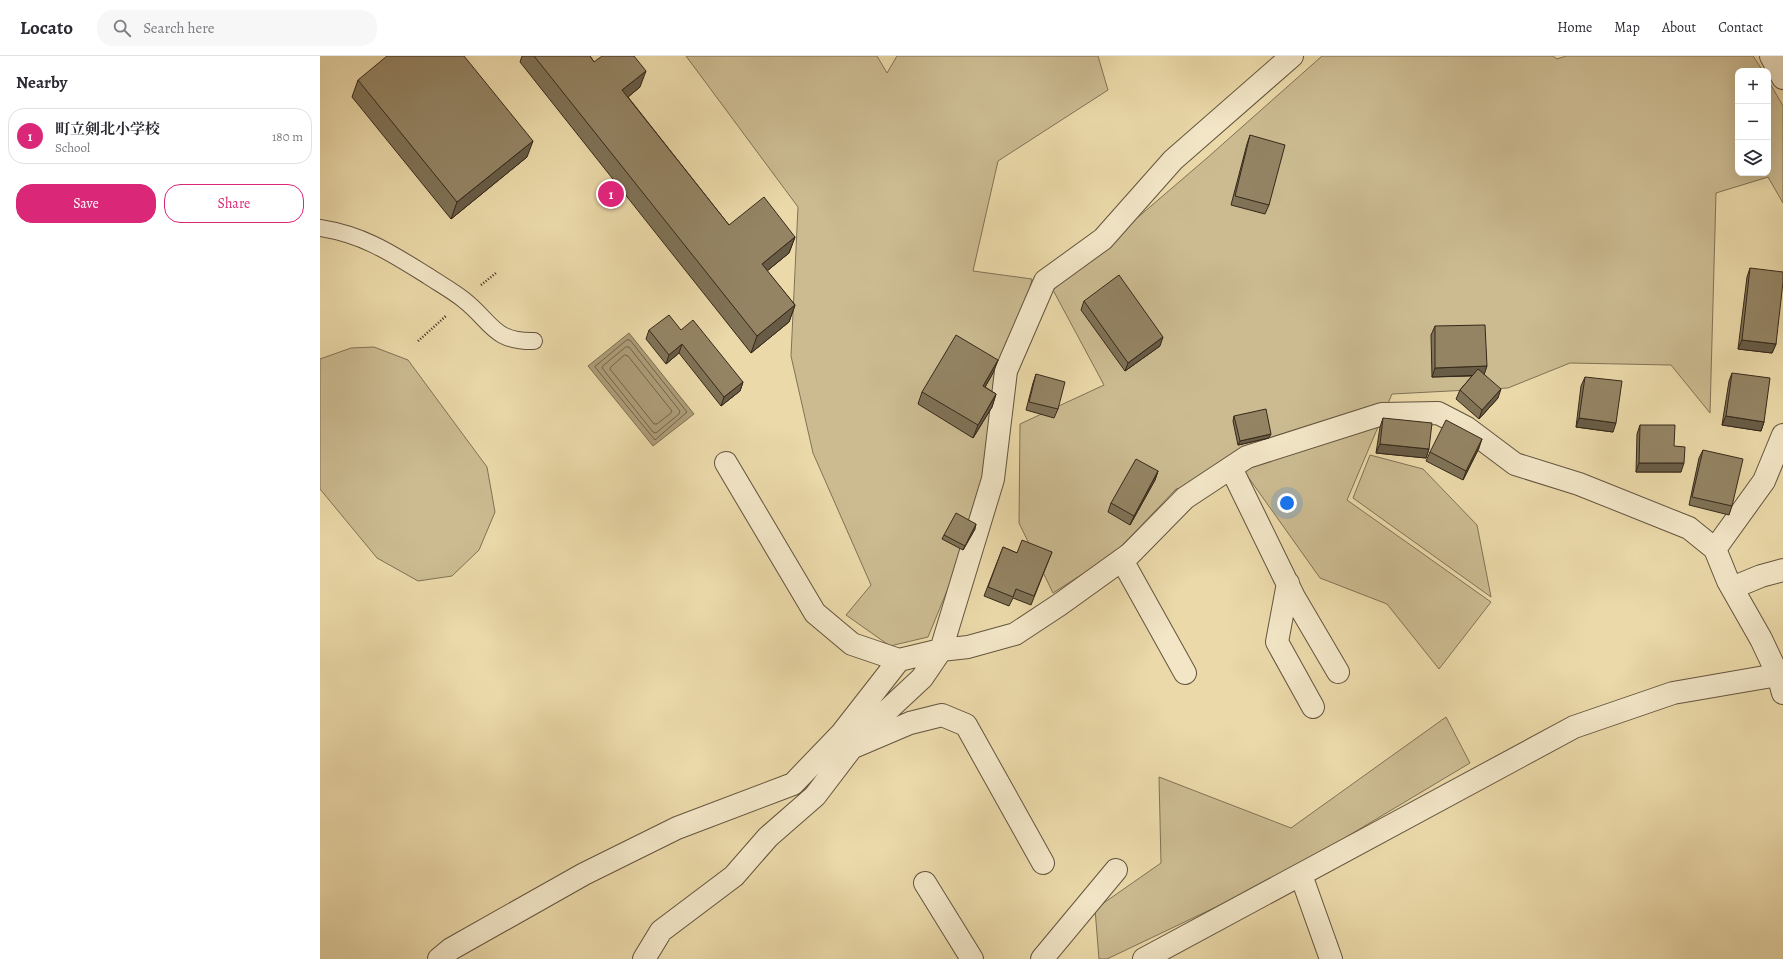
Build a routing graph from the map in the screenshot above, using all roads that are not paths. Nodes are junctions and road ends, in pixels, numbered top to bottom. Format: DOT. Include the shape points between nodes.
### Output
graph roads {
  1 [pos="1292,56"];
  2 [pos="1771,56"];
  3 [pos="1783,78"];
  4 [pos="320,228"];
  5 [pos="534,341"];
  6 [pos="1783,434"];
  7 [pos="726,463"];
  8 [pos="1231,468"];
  9 [pos="1715,549"];
  10 [pos="1122,560"];
  11 [pos="1783,570"];
  12 [pos="1288,583"];
  13 [pos="1732,588"];
  14 [pos="941,650"];
  15 [pos="899,660"];
  16 [pos="1338,672"];
  17 [pos="1185,673"];
  18 [pos="1781,681"];
  19 [pos="1313,707"];
  20 [pos="851,748"];
  21 [pos="1043,863"];
  22 [pos="1116,870"];
  23 [pos="1302,875"];
  24 [pos="925,883"];
  25 [pos="439,959"];
  26 [pos="644,959"];
  27 [pos="972,959"];
  28 [pos="1042,959"];
  29 [pos="1144,959"];
  30 [pos="1331,959"];
  1 -- 14 [label="street" via="1173,160 1103,239 1045,281 1006,371 993,479"];
  2 -- 3 [label="street"];
  4 -- 5 [label="lane" via="343,232 386,249 464,300 502,336 520,342"];
  6 -- 9 [label="street" via="1764,481"];
  7 -- 15 [label="street" via="815,613 852,644"];
  8 -- 9 [label="street" via="1247,457 1382,414 1438,413 1467,428 1515,464 1579,484 1689,528"];
  8 -- 10 [label="street" via="1185,498"];
  8 -- 12 [label="street"];
  9 -- 13 [label="street"];
  10 -- 14 [label="street" via="1015,634 968,647"];
  10 -- 17 [label="street"];
  11 -- 13 [label="street"];
  12 -- 16 [label="street"];
  12 -- 19 [label="street" via="1277,642"];
  13 -- 18 [label="street"];
  14 -- 15 [label="street"];
  14 -- 20 [label="street" via="922,678 863,733"];
  15 -- 25 [label="street" via="842,733 793,784 677,828 584,874 451,949"];
  18 -- 23 [label="street" via="1673,693 1574,727"];
  20 -- 21 [label="street" via="910,723 942,715 966,725"];
  20 -- 26 [label="street" via="815,796 768,837 734,876 661,931"];
  22 -- 28 [label="street"];
  23 -- 29 [label="street"];
  23 -- 30 [label="street"];
  24 -- 27 [label="street"];
}
